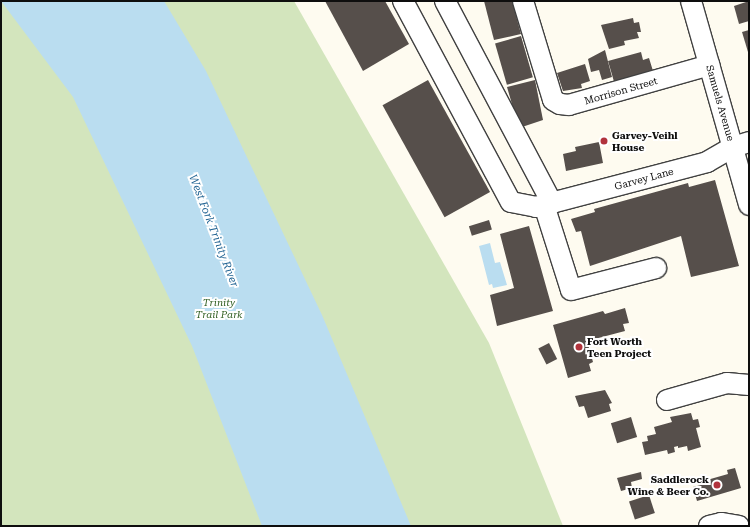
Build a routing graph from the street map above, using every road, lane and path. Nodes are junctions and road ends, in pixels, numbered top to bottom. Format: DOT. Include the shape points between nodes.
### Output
graph roads {
  1 [pos="403,1"];
  2 [pos="445,1"];
  3 [pos="523,1"];
  4 [pos="691,1"];
  5 [pos="709,65"];
  6 [pos="741,145"];
  7 [pos="548,204"];
  8 [pos="749,205"];
  9 [pos="656,268"];
  10 [pos="749,385"];
  11 [pos="667,400"];
  12 [pos="709,526"];
  13 [pos="740,526"];
  1 -- 7 [label="street, Garvey Lane" via="511,202 536,208"];
  2 -- 7 [label="street"];
  3 -- 5 [label="street, Morrison Street" via="553,100 560,104 569,105"];
  4 -- 5 [label="street, Samuels Avenue"];
  5 -- 6 [label="street, Samuels Avenue"];
  6 -- 7 [label="street, Garvey Lane" via="707,162"];
  6 -- 8 [label="street, Samuels Avenue"];
  7 -- 9 [label="street" via="571,290"];
  10 -- 11 [label="street" via="728,383"];
  12 -- 13 [label="street" via="721,523"];
}
